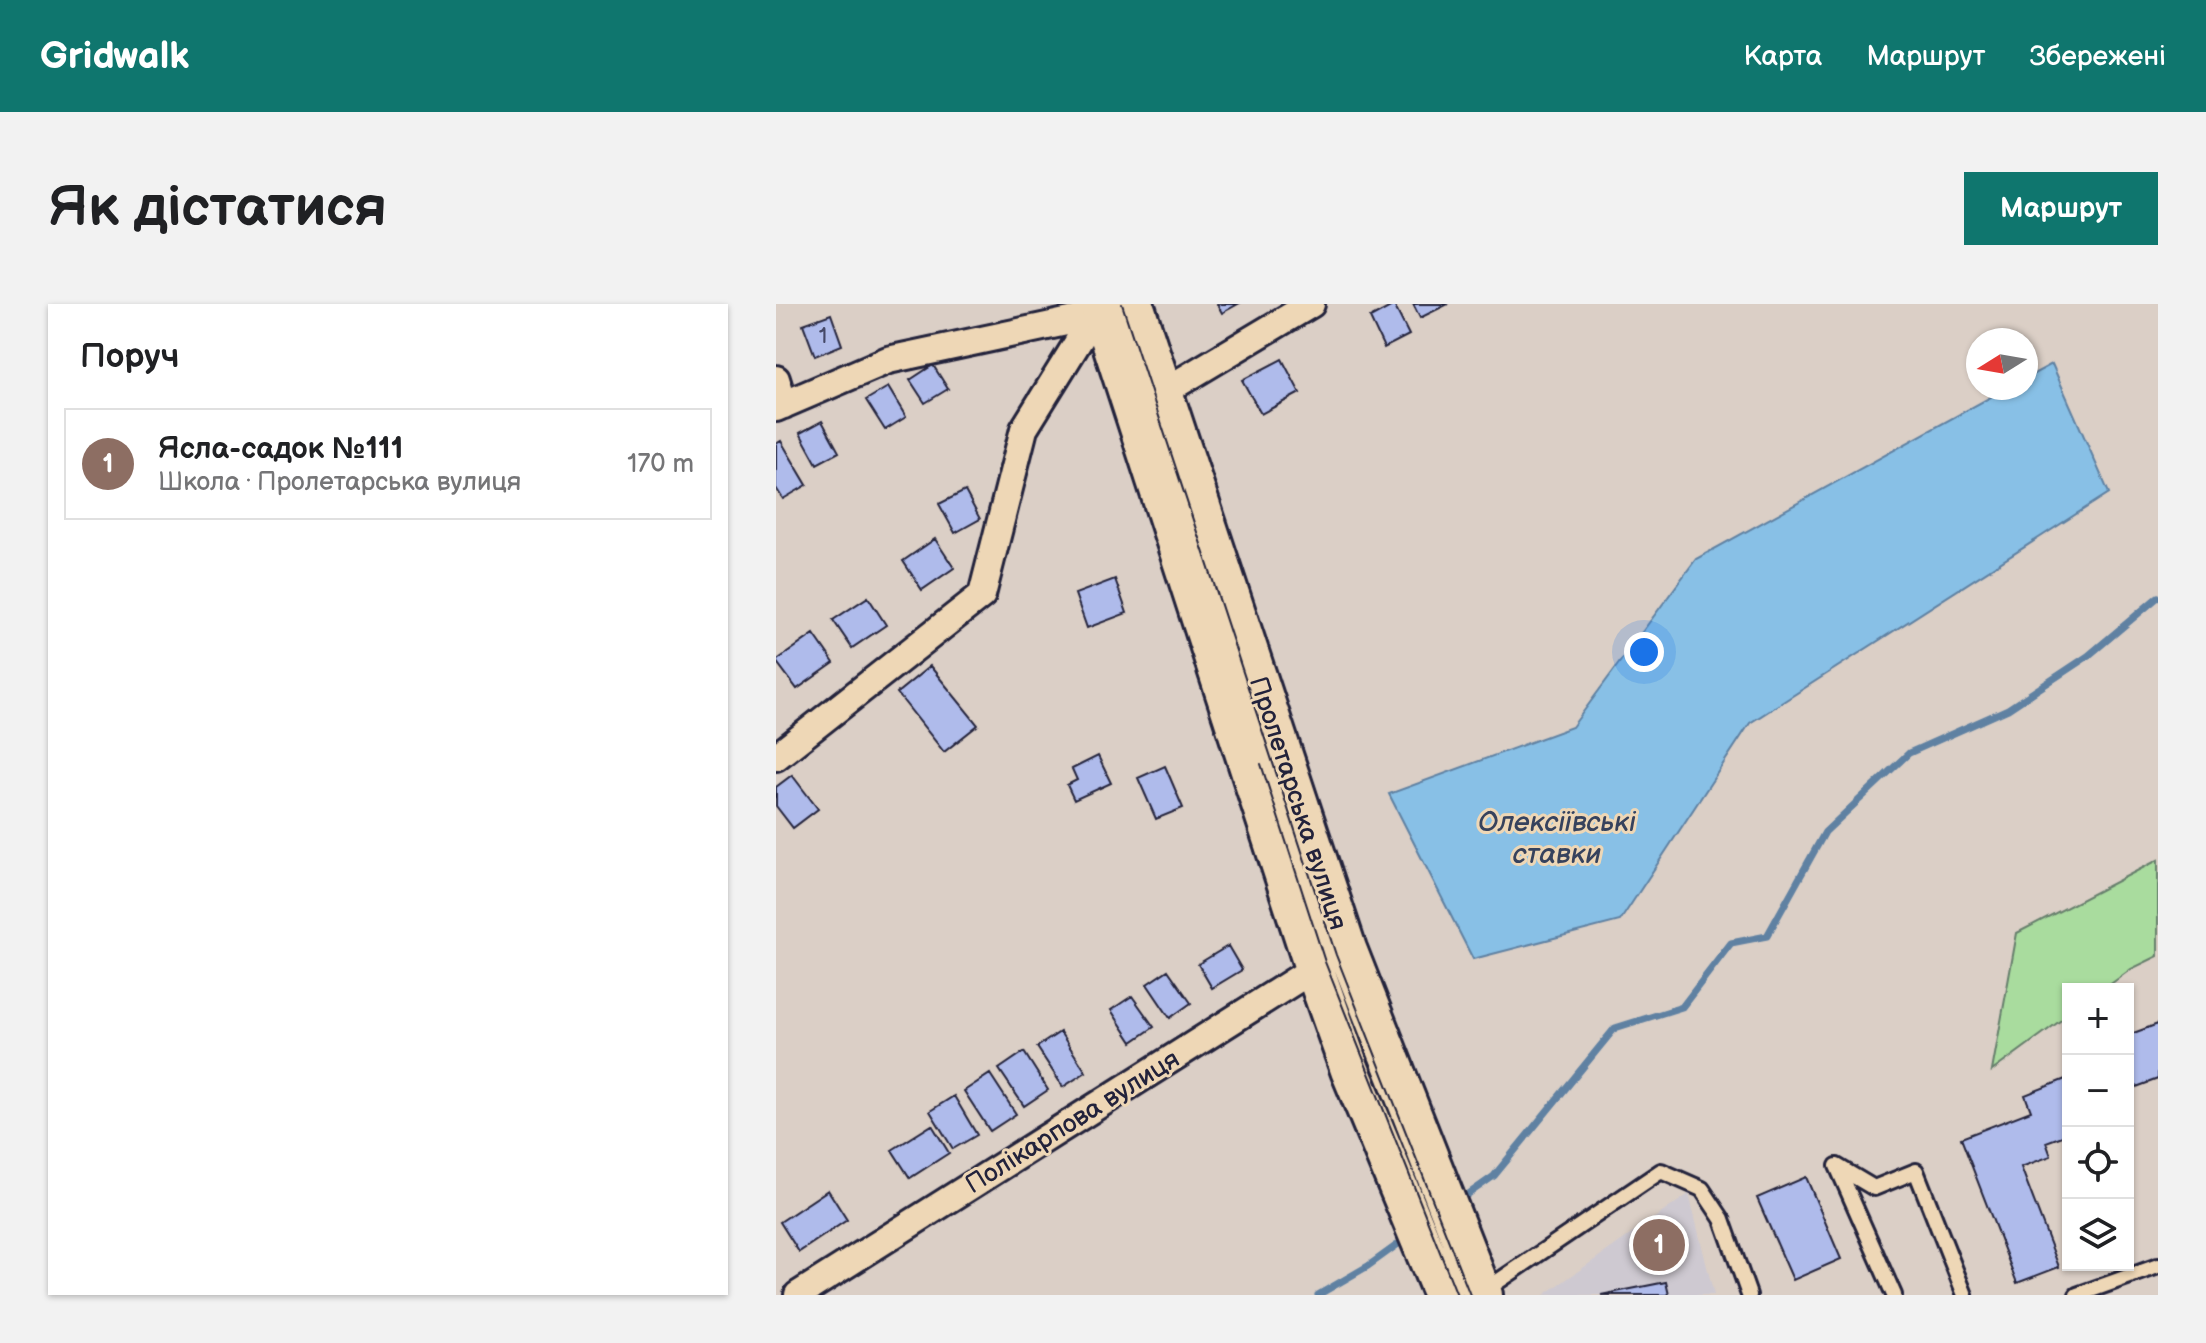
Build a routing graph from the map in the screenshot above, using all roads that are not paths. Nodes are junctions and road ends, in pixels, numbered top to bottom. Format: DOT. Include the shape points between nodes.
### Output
graph roads {
  1 [pos="1311,304"];
  2 [pos="1110,308"];
  3 [pos="776,379"];
  4 [pos="1147,401"];
  5 [pos="780,406"];
  6 [pos="776,757"];
  7 [pos="1347,949"];
  8 [pos="1314,968"];
  9 [pos="2158,1266"];
  10 [pos="1463,1285"];
  11 [pos="798,1295"];
  12 [pos="1749,1295"];
  13 [pos="1894,1295"];
  14 [pos="1965,1295"];
  15 [pos="2077,1295"];
  1 -- 4 [label="street"];
  2 -- 4 [label="main road, Пролетарська вулиця"];
  2 -- 5 [label="street" via="888,360"];
  2 -- 6 [label="street" via="1024,429 982,595"];
  3 -- 5 [label="street"];
  4 -- 7 [label="main road, Пролетарська вулиця"];
  4 -- 8 [label="main road, Пролетарська вулиця"];
  7 -- 8 [label="street, Полікарпова вулиця"];
  7 -- 10 [label="main road, Пролетарська вулиця" via="1408,1107"];
  8 -- 10 [label="main road, Пролетарська вулиця" via="1378,1137"];
  8 -- 11 [label="street, Полікарпова вулиця"];
  9 -- 15 [label="lane"];
  10 -- 12 [label="lane" via="1661,1171 1702,1189 1722,1219"];
  13 -- 14 [label="lane" via="1837,1166 1874,1188 1916,1171"];
}
